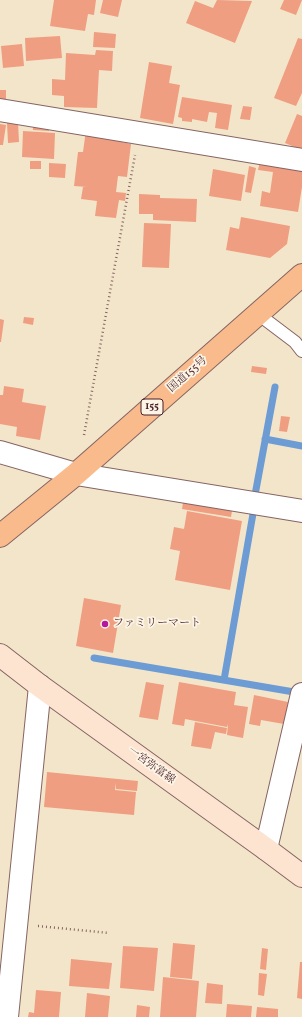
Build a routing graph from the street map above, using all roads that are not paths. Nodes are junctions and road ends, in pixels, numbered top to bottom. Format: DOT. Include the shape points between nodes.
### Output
graph roads {
  1 [pos="0,110"];
  2 [pos="302,160"];
  3 [pos="302,275"];
  4 [pos="258,314"];
  5 [pos="302,351"];
  6 [pos="0,452"];
  7 [pos="76,474"];
  8 [pos="302,511"];
  9 [pos="0,536"];
  10 [pos="0,655"];
  11 [pos="40,686"];
  12 [pos="302,694"];
  13 [pos="266,849"];
  14 [pos="302,876"];
  15 [pos="4,988"];
  16 [pos="7,1017"];
  1 -- 2 [label="street"];
  3 -- 4 [label="highway, 国道155号 / 155"];
  4 -- 5 [label="lane" via="295,342"];
  4 -- 7 [label="highway, 国道155号 / 155"];
  6 -- 7 [label="street"];
  7 -- 8 [label="street"];
  7 -- 9 [label="highway, 国道155号 / 155"];
  10 -- 11 [label="main road, 一宮弥富線"];
  11 -- 13 [label="main road, 一宮弥富線"];
  11 -- 15 [label="street" via="16,924"];
  12 -- 13 [label="street"];
  13 -- 14 [label="main road, 一宮弥富線"];
  15 -- 16 [label="street"];
}
